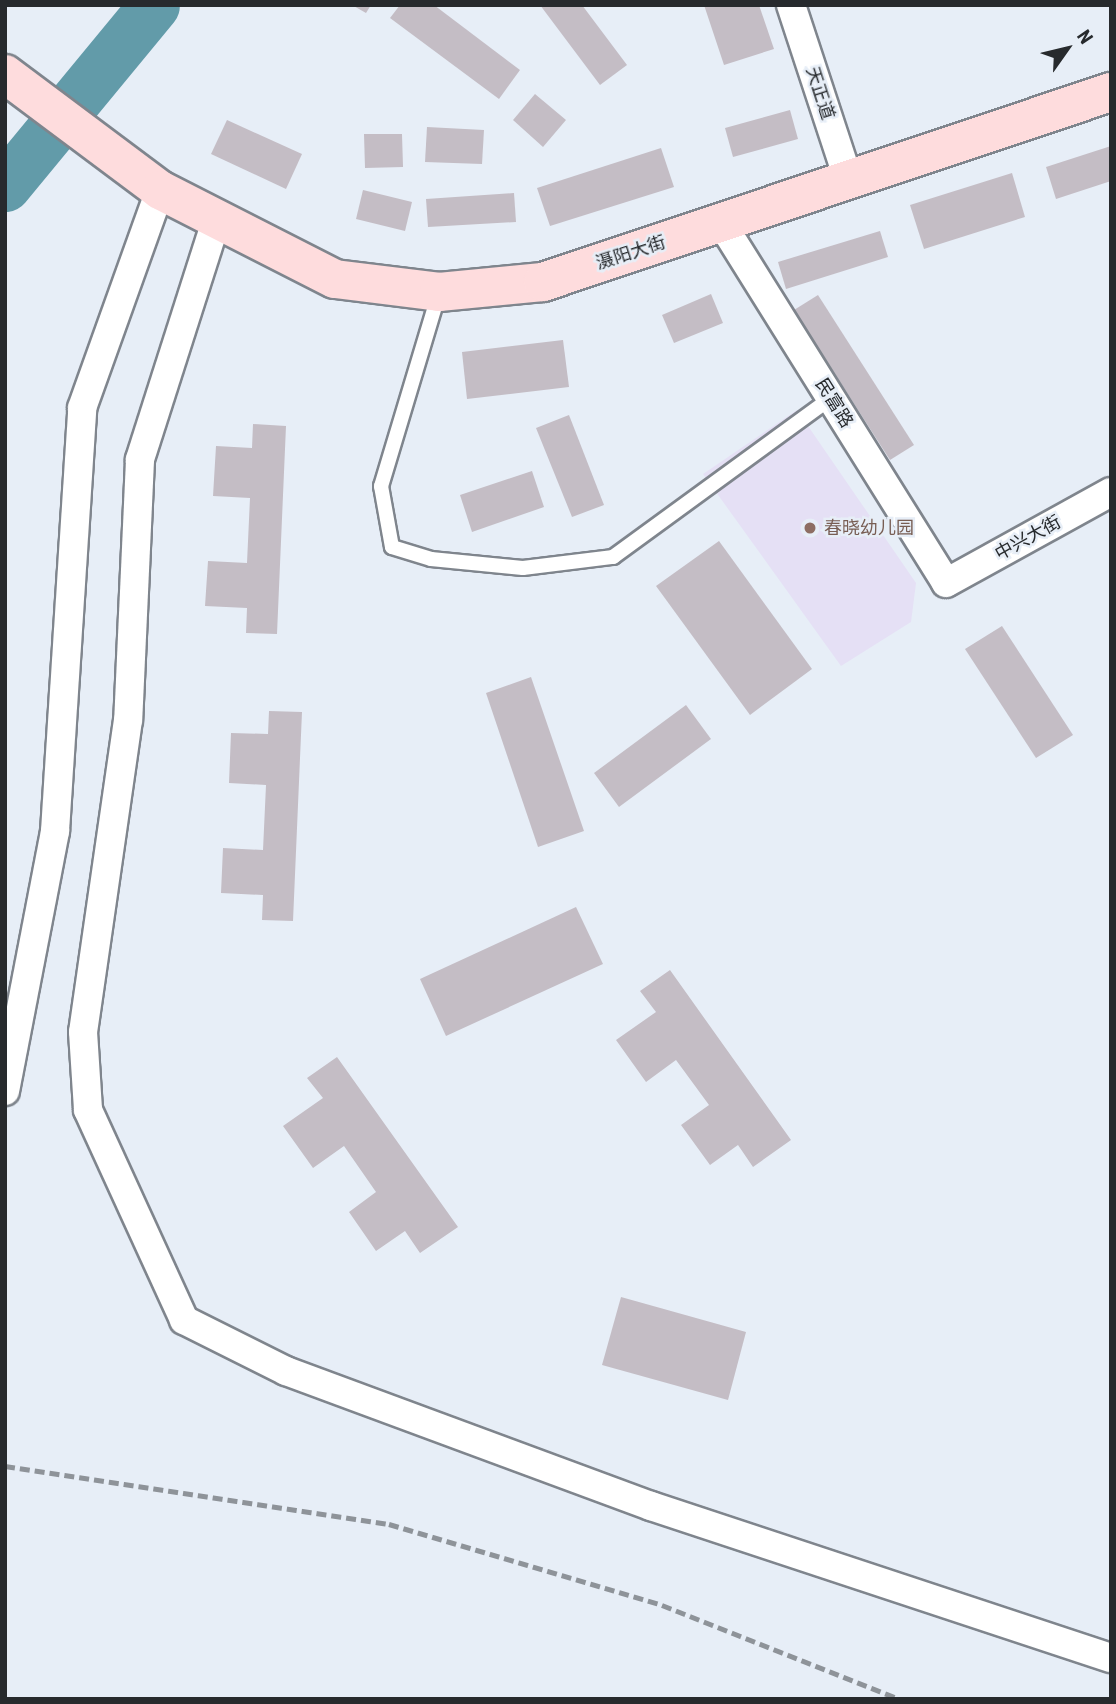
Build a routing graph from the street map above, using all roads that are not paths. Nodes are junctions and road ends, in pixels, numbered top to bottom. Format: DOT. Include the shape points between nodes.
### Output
graph roads {
  1 [pos="791,5"];
  2 [pos="5,74"];
  3 [pos="1111,92"];
  4 [pos="849,181"];
  5 [pos="157,187"];
  6 [pos="217,219"];
  7 [pos="722,224"];
  8 [pos="439,292"];
  9 [pos="831,398"];
  10 [pos="1111,492"];
  11 [pos="946,583"];
  12 [pos="5,1091"];
  13 [pos="1111,1658"];
  1 -- 4 [label="street, 天正道"];
  2 -- 5 [label="main road, 滠阳大街"];
  3 -- 4 [label="main road, 滠阳大街"];
  4 -- 7 [label="main road, 滠阳大街"];
  5 -- 6 [label="main road, 滠阳大街"];
  5 -- 12 [label="street" via="82,408 55,831"];
  6 -- 8 [label="main road, 滠阳大街" via="335,279"];
  6 -- 13 [label="street" via="140,460 128,720 83,1032 88,1110 184,1320 286,1371 638,1502"];
  7 -- 8 [label="main road, 滠阳大街" via="543,282"];
  7 -- 9 [label="street, 民富路"];
  8 -- 9 [label="lane" via="382,486 392,547 431,559 523,568 613,557"];
  9 -- 11 [label="street, 民富路"];
  10 -- 11 [label="street, 中兴大街"];
}
